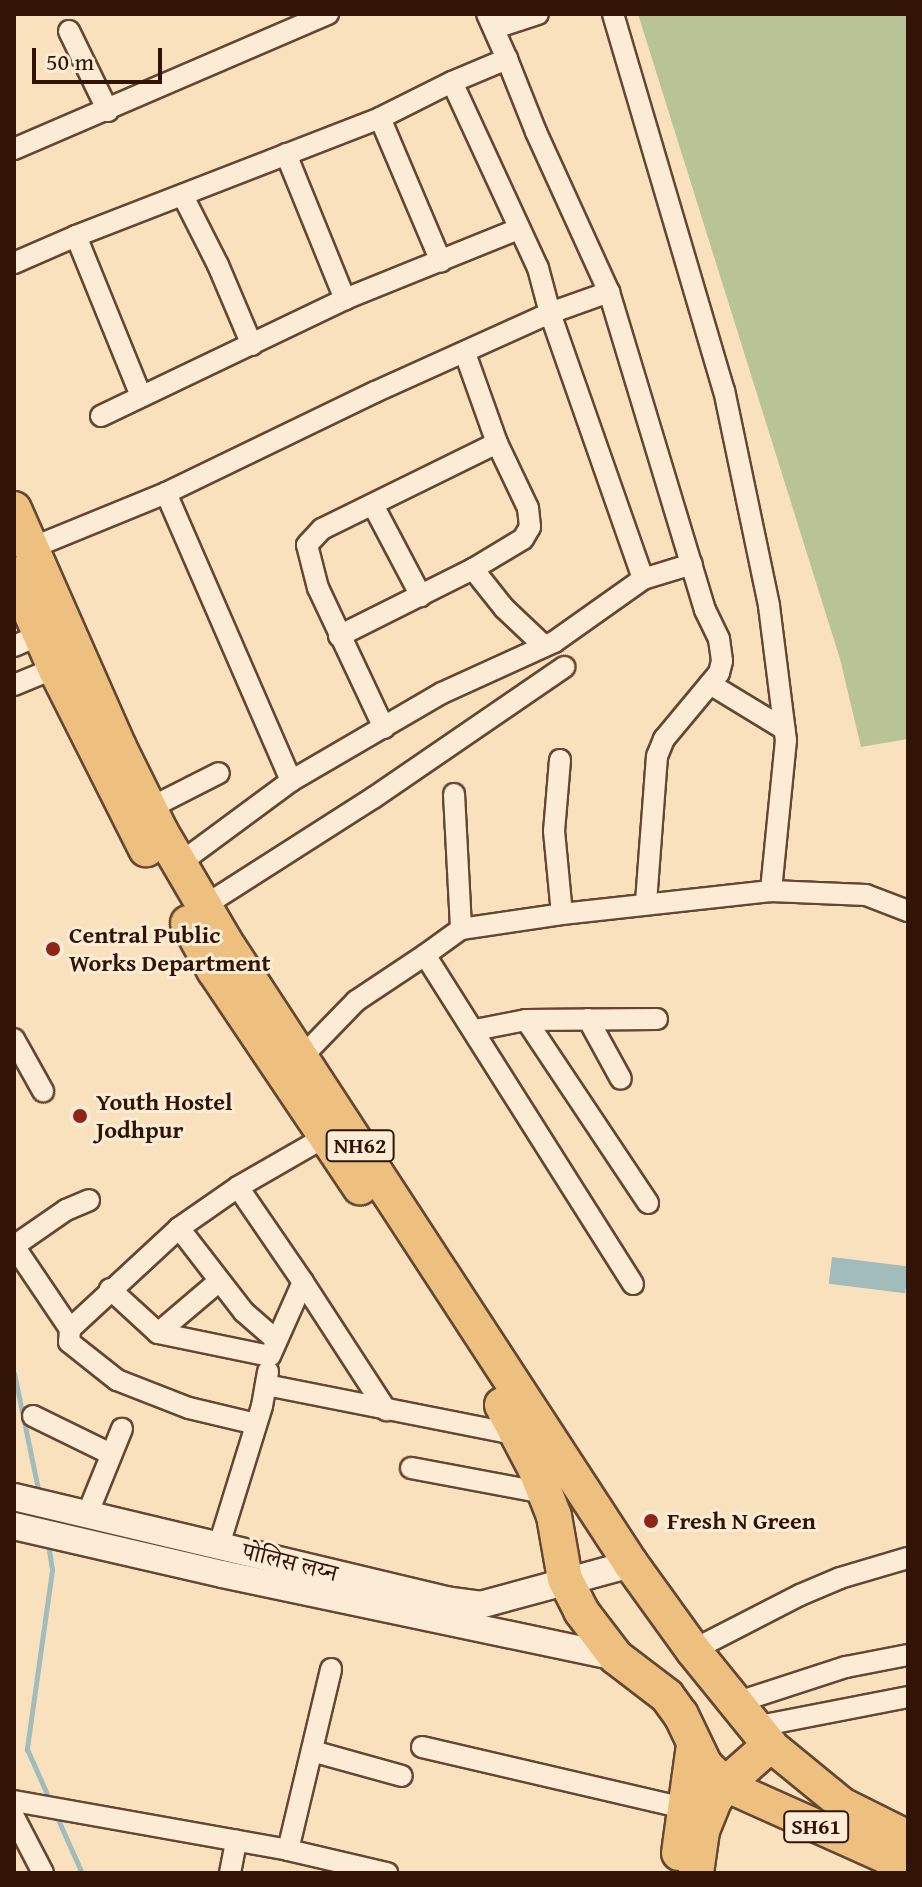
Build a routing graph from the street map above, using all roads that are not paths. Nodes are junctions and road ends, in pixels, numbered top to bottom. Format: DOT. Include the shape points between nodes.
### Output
graph roads {
  1 [pos="538,14"];
  2 [pos="613,14"];
  3 [pos="319,16"];
  4 [pos="491,21"];
  5 [pos="69,31"];
  6 [pos="507,59"];
  7 [pos="452,82"];
  8 [pos="108,111"];
  9 [pos="380,118"];
  10 [pos="14,149"];
  11 [pos="286,154"];
  12 [pos="183,196"];
  13 [pos="518,229"];
  14 [pos="76,236"];
  15 [pos="441,262"];
  16 [pos="14,263"];
  17 [pos="609,292"];
  18 [pos="345,299"];
  19 [pos="550,313"];
  20 [pos="252,345"];
  21 [pos="465,353"];
  22 [pos="141,396"];
  23 [pos="101,416"];
  24 [pos="497,443"];
  25 [pos="166,493"];
  26 [pos="373,505"];
  27 [pos="14,509"];
  28 [pos="22,561"];
  29 [pos="692,564"];
  30 [pos="473,569"];
  31 [pos="643,579"];
  32 [pos="421,596"];
  33 [pos="339,636"];
  34 [pos="28,640"];
  35 [pos="544,646"];
  36 [pos="564,667"];
  37 [pos="55,668"];
  38 [pos="710,684"];
  39 [pos="14,685"];
  40 [pos="384,728"];
  41 [pos="784,729"];
  42 [pos="560,760"];
  43 [pos="219,773"];
  44 [pos="291,781"];
  45 [pos="454,794"];
  46 [pos="150,808"];
  47 [pos="180,863"];
  48 [pos="771,891"];
  49 [pos="646,904"];
  50 [pos="204,906"];
  51 [pos="908,911"];
  52 [pos="562,914"];
  53 [pos="461,929"];
  54 [pos="425,955"];
  55 [pos="588,1019"];
  56 [pos="657,1019"];
  57 [pos="526,1020"];
  58 [pos="475,1030"];
  59 [pos="14,1039"];
  60 [pos="292,1066"];
  61 [pos="621,1079"];
  62 [pos="43,1091"];
  63 [pos="325,1137"];
  64 [pos="238,1187"];
  65 [pos="89,1200"];
  66 [pos="648,1203"];
  67 [pos="179,1228"];
  68 [pos="14,1246"];
  69 [pos="218,1282"];
  70 [pos="303,1282"];
  71 [pos="633,1284"];
  72 [pos="110,1289"];
  73 [pos="70,1329"];
  74 [pos="158,1333"];
  75 [pos="273,1348"];
  76 [pos="266,1385"];
  77 [pos="386,1410"];
  78 [pos="33,1416"];
  79 [pos="256,1424"];
  80 [pos="122,1429"];
  81 [pos="519,1435"];
  82 [pos="111,1454"];
  83 [pos="411,1468"];
  84 [pos="545,1493"];
  85 [pos="14,1497"];
  86 [pos="81,1514"];
  87 [pos="14,1526"];
  88 [pos="219,1545"];
  89 [pos="908,1558"];
  90 [pos="631,1564"];
  91 [pos="565,1579"];
  92 [pos="693,1650"];
  93 [pos="908,1655"];
  94 [pos="616,1657"];
  95 [pos="331,1669"];
  96 [pos="908,1697"];
  97 [pos="753,1725"];
  98 [pos="694,1745"];
  99 [pos="422,1747"];
  100 [pos="312,1751"];
  101 [pos="402,1776"];
  102 [pos="725,1785"];
  103 [pos="17,1806"];
  104 [pos="684,1808"];
  105 [pos="908,1837"];
  106 [pos="236,1841"];
  107 [pos="288,1850"];
  108 [pos="908,1867"];
  109 [pos="43,1873"];
  110 [pos="230,1873"];
  111 [pos="387,1873"];
  112 [pos="676,1873"];
  113 [pos="696,1873"];
  1 -- 4 [label="street"];
  2 -- 41 [label="street" via="724,390 769,606"];
  3 -- 8 [label="street"];
  4 -- 6 [label="street"];
  5 -- 8 [label="street"];
  6 -- 7 [label="street"];
  6 -- 17 [label="street"];
  7 -- 9 [label="street"];
  7 -- 13 [label="street"];
  8 -- 10 [label="street"];
  9 -- 11 [label="street"];
  9 -- 15 [label="street"];
  11 -- 12 [label="street"];
  11 -- 18 [label="street"];
  12 -- 14 [label="street"];
  12 -- 20 [label="street"];
  13 -- 15 [label="street"];
  13 -- 19 [label="street" via="538,268"];
  14 -- 16 [label="street"];
  14 -- 22 [label="street"];
  15 -- 18 [label="street"];
  17 -- 19 [label="street"];
  17 -- 29 [label="street"];
  18 -- 20 [label="street"];
  19 -- 21 [label="street"];
  19 -- 31 [label="street"];
  20 -- 22 [label="street"];
  21 -- 24 [label="street"];
  21 -- 25 [label="street"];
  22 -- 23 [label="street"];
  24 -- 26 [label="street"];
  24 -- 30 [label="street" via="528,508 530,527 523,539"];
  25 -- 28 [label="street"];
  25 -- 44 [label="street"];
  26 -- 32 [label="street"];
  26 -- 33 [label="street" via="322,529 307,545"];
  27 -- 28 [label="highway, NH62"];
  28 -- 34 [label="highway, NH62"];
  28 -- 46 [label="highway, NH62"];
  29 -- 31 [label="street"];
  29 -- 38 [label="street" via="719,639 722,661"];
  30 -- 32 [label="street"];
  30 -- 35 [label="street"];
  31 -- 35 [label="street"];
  32 -- 33 [label="street"];
  33 -- 40 [label="street"];
  34 -- 37 [label="highway, NH62"];
  35 -- 40 [label="street" via="442,693"];
  36 -- 50 [label="street"];
  37 -- 39 [label="street"];
  37 -- 60 [label="highway, NH62" via="119,801 214,970"];
  38 -- 41 [label="street"];
  38 -- 49 [label="street" via="664,739 657,756"];
  40 -- 44 [label="street"];
  41 -- 48 [label="street"];
  42 -- 52 [label="street" via="554,831"];
  43 -- 46 [label="street"];
  44 -- 47 [label="street"];
  45 -- 53 [label="street"];
  46 -- 47 [label="highway, NH62"];
  47 -- 50 [label="highway, NH62"];
  48 -- 49 [label="street"];
  48 -- 51 [label="street" via="866,895"];
  49 -- 52 [label="street"];
  50 -- 60 [label="highway, NH62"];
  52 -- 53 [label="street"];
  53 -- 54 [label="street"];
  54 -- 58 [label="street"];
  54 -- 60 [label="street" via="356,1001"];
  55 -- 56 [label="street"];
  55 -- 57 [label="street"];
  55 -- 61 [label="street"];
  57 -- 58 [label="street"];
  57 -- 66 [label="street"];
  58 -- 71 [label="street"];
  59 -- 62 [label="street"];
  60 -- 63 [label="highway, NH62"];
  60 -- 90 [label="highway, NH62"];
  63 -- 64 [label="street"];
  63 -- 81 [label="highway, NH62"];
  64 -- 67 [label="street"];
  64 -- 70 [label="street"];
  65 -- 68 [label="street"];
  67 -- 69 [label="street"];
  67 -- 72 [label="street"];
  68 -- 73 [label="street"];
  69 -- 74 [label="street"];
  69 -- 75 [label="street"];
  70 -- 75 [label="street"];
  70 -- 77 [label="street"];
  72 -- 73 [label="street"];
  72 -- 74 [label="street"];
  73 -- 79 [label="street" via="69,1342 117,1380 189,1408"];
  74 -- 75 [label="street"];
  75 -- 76 [label="street"];
  76 -- 77 [label="street"];
  76 -- 79 [label="street"];
  77 -- 81 [label="street"];
  78 -- 82 [label="street"];
  79 -- 88 [label="street"];
  80 -- 82 [label="street"];
  81 -- 84 [label="highway, NH62"];
  82 -- 86 [label="street"];
  83 -- 84 [label="street"];
  84 -- 91 [label="highway, NH62"];
  85 -- 86 [label="street, पोलिस लय्न"];
  86 -- 88 [label="street, पोलिस लय्न"];
  87 -- 94 [label="street"];
  88 -- 91 [label="street, पोलिस लय्न" via="480,1605"];
  89 -- 92 [label="street" via="800,1595"];
  90 -- 91 [label="street, पोलिस लय्न"];
  90 -- 92 [label="highway, NH62"];
  91 -- 94 [label="highway, NH62" via="581,1611"];
  92 -- 97 [label="highway, NH62"];
  93 -- 97 [label="street" via="846,1667"];
  94 -- 98 [label="highway, NH62" via="667,1696"];
  95 -- 100 [label="street"];
  96 -- 97 [label="street"];
  97 -- 102 [label="highway"];
  97 -- 105 [label="main road, SH61" via="842,1804"];
  98 -- 102 [label="highway, NH62"];
  98 -- 104 [label="highway"];
  99 -- 104 [label="street"];
  100 -- 101 [label="street"];
  100 -- 107 [label="street"];
  102 -- 108 [label="main road, SH61"];
  102 -- 113 [label="highway" via="707,1816"];
  103 -- 106 [label="street"];
  103 -- 109 [label="street"];
  104 -- 112 [label="highway"];
  106 -- 107 [label="street"];
  106 -- 110 [label="street"];
  107 -- 111 [label="street"];
}
